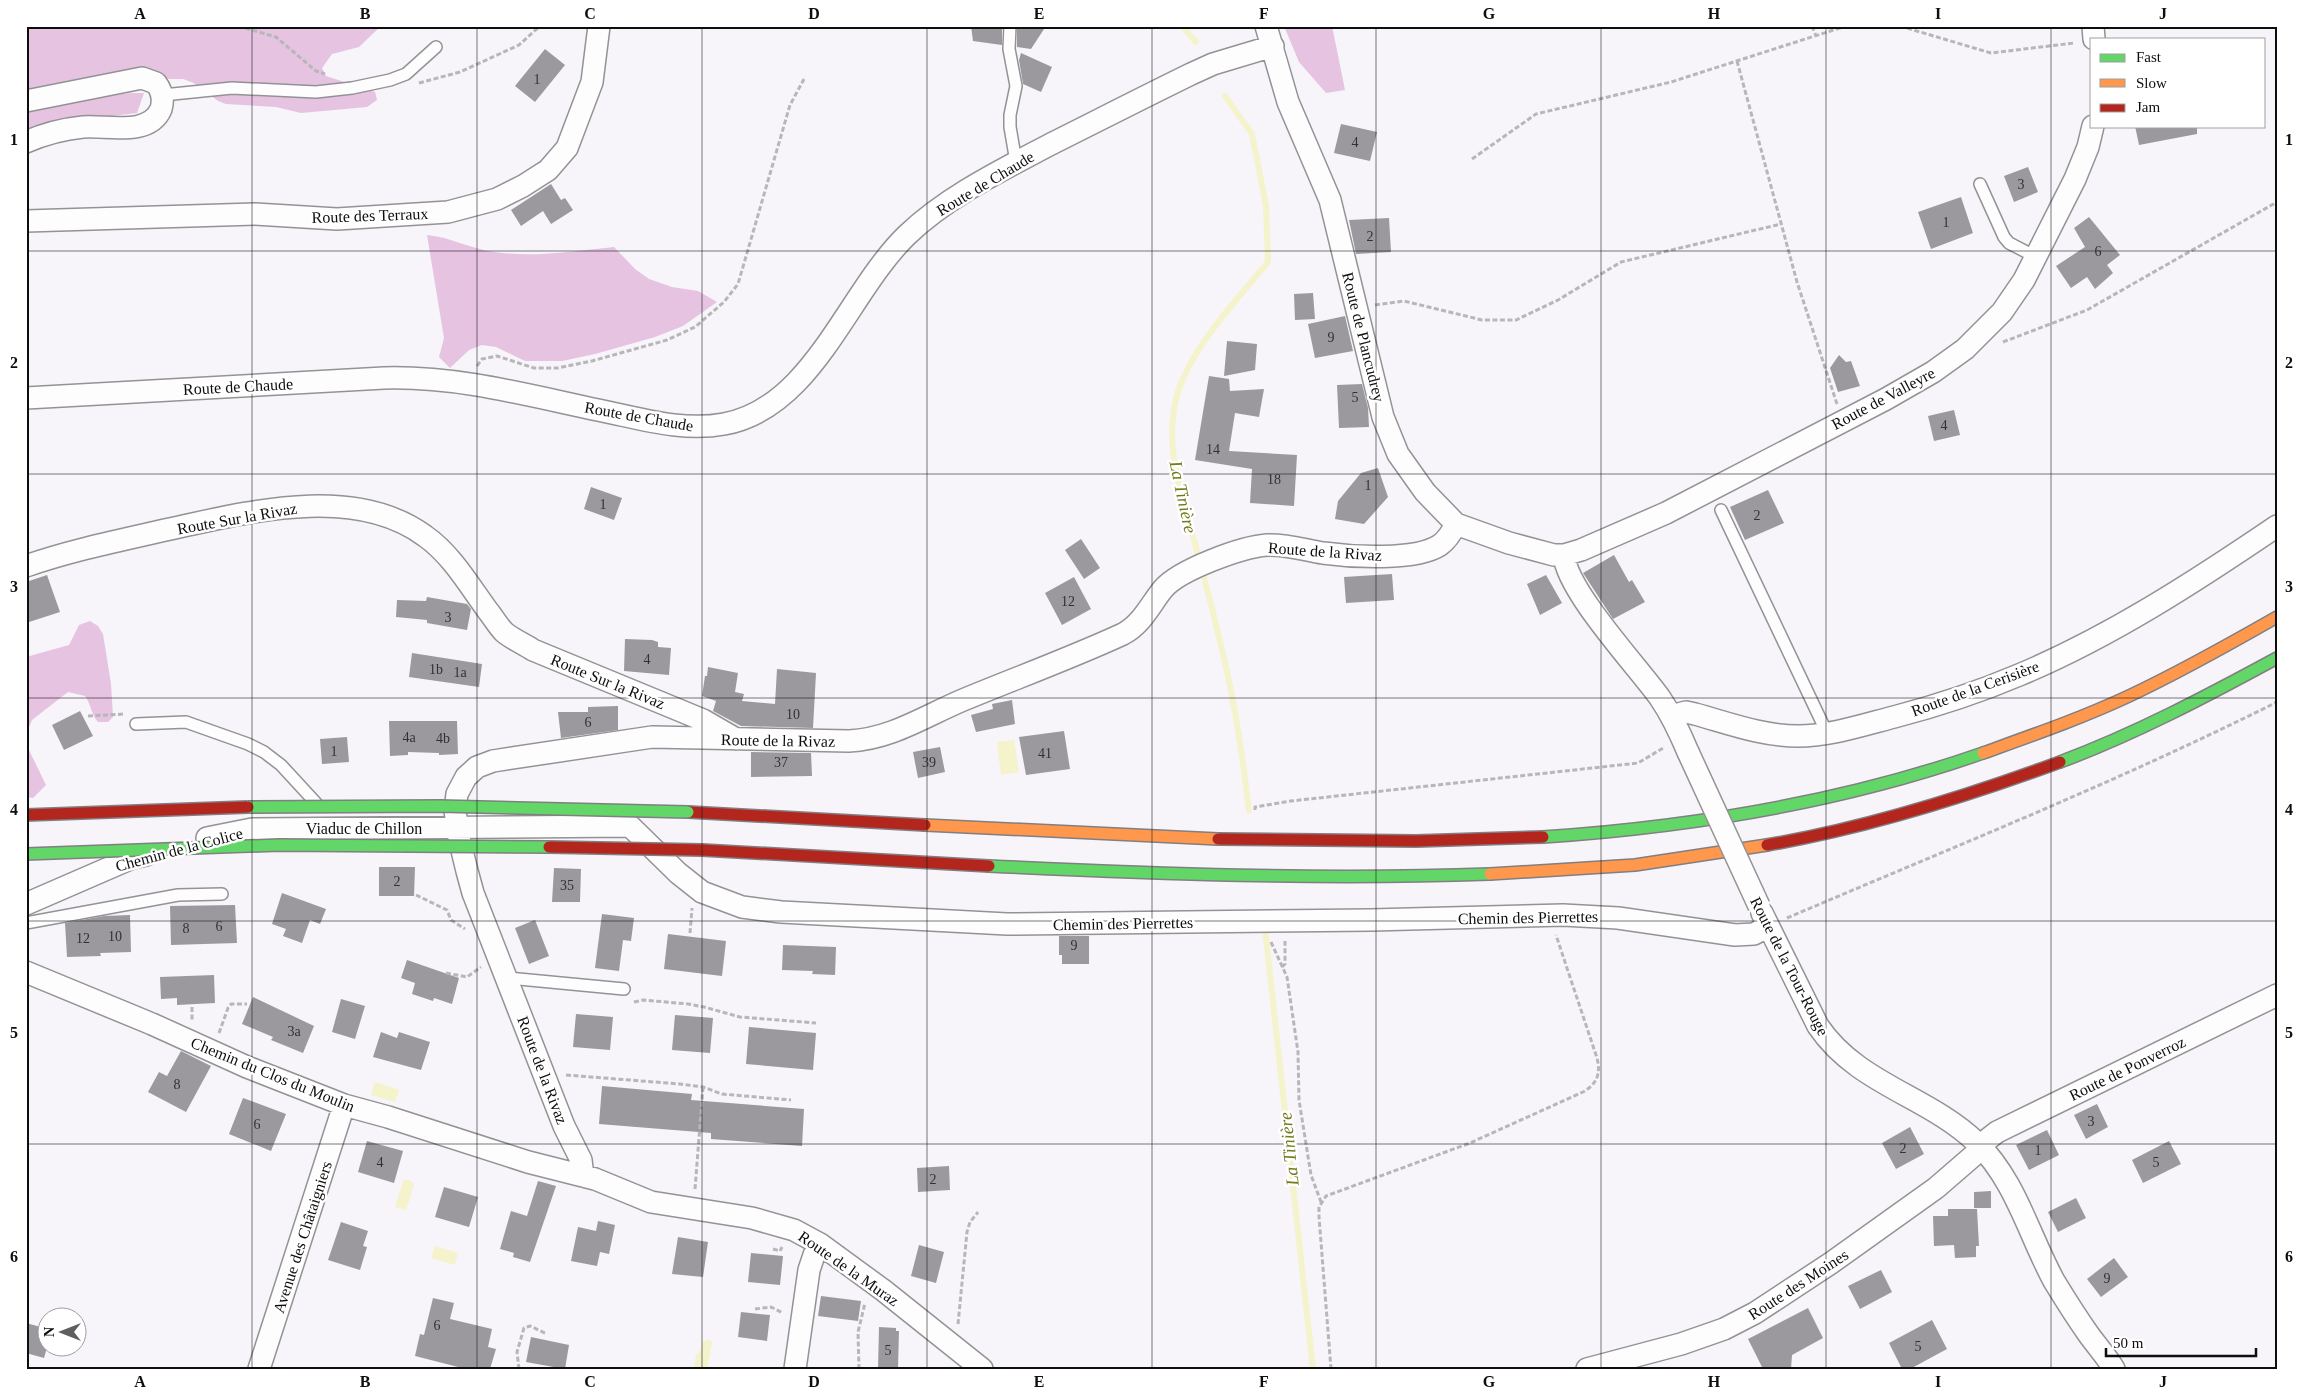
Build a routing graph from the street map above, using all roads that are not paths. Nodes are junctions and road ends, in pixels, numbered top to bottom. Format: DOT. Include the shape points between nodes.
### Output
graph roads {
  1 [pos="599,26"];
  2 [pos="1010,26"];
  3 [pos="1270,36"];
  4 [pos="436,47"];
  5 [pos="162,95"];
  6 [pos="26,101"];
  7 [pos="2093,128"];
  8 [pos="26,142"];
  9 [pos="1016,162"];
  10 [pos="1980,184"];
  11 [pos="26,221"];
  12 [pos="2036,257"];
  13 [pos="26,398"];
  14 [pos="1721,510"];
  15 [pos="1456,524"];
  16 [pos="2277,526"];
  17 [pos="1564,555"];
  18 [pos="26,566"];
  19 [pos="2277,617"];
  20 [pos="2277,658"];
  21 [pos="1671,716"];
  22 [pos="136,724"];
  23 [pos="1827,733"];
  24 [pos="737,740"];
  25 [pos="26,815"];
  26 [pos="457,827"];
  27 [pos="339,828"];
  28 [pos="26,854"];
  29 [pos="222,894"];
  30 [pos="26,904"];
  31 [pos="26,923"];
  32 [pos="1768,926"];
  33 [pos="28,978"];
  34 [pos="508,978"];
  35 [pos="624,989"];
  36 [pos="2277,995"];
  37 [pos="344,1105"];
  38 [pos="1980,1147"];
  39 [pos="583,1176"];
  40 [pos="820,1244"];
  41 [pos="260,1368"];
  42 [pos="795,1369"];
  43 [pos="982,1369"];
  44 [pos="1587,1369"];
  45 [pos="2114,1369"];
  1 -- 11 [label="street, Route des Terraux" via="592,82 567,148 548,170 497,199 448,212 337,219 255,214"];
  2 -- 9 [label="lane" via="1009,49 1016,86 1010,127"];
  3 -- 9 [label="street, Route de Chaude"];
  3 -- 15 [label="street, Route de Plancudrey" via="1288,102 1330,200 1391,440 1417,482"];
  4 -- 5 [label="lane" via="406,74 352,88 316,92 232,88"];
  5 -- 6 [label="street" via="156,83 142,78"];
  5 -- 8 [label="street" via="159,113 146,124 69,129"];
  7 -- 12 [label="street, Route de Valleyre" via="2075,179"];
  9 -- 13 [label="street, Route de Chaude" via="956,197 907,236 874,274 798,383 777,402 742,419 706,426 660,423 472,383 426,378"];
  10 -- 12 [label="lane" via="2004,237"];
  12 -- 17 [label="street, Route de Valleyre" via="2002,312 1965,349 1933,372 1649,521"];
  14 -- 23 [label="lane"];
  15 -- 17 [label="street, Route de Plancudrey" via="1533,550"];
  15 -- 24 [label="street, Route de la Rivaz" via="1441,544 1417,553 1334,554 1267,545 1213,561 1178,575 1130,630 950,706 906,728 874,738"];
  16 -- 23 [label="street, Route de la Cerisière" via="2158,602 2087,643 2019,676 1927,708"];
  17 -- 21 [label="street, Route de la Tour-Rouge" via="1572,581"];
  18 -- 24 [label="street, Route Sur la Rivaz" via="88,547 280,508 326,506 382,515 406,524 438,547 504,632 518,641 703,720"];
  19 -- 25 [label="highway, Viaduc de Chillon, bridge" via="2194,663 2105,706 1944,765 1814,800 1738,814 1638,829 1549,837 1284,841 562,808 319,806"];
  20 -- 28 [label="highway, Viaduc de Chillon, bridge" via="2169,715 2044,770 1957,799 1878,822 1704,856 1552,872 1294,878 1093,871 702,850 445,844"];
  21 -- 23 [label="street, Route de la Cerisière" via="1686,712 1779,735"];
  21 -- 32 [label="street, Route de la Tour-Rouge, bridge"];
  22 -- 27 [label="lane" via="186,722 264,752 281,765"];
  24 -- 26 [label="street, Route de la Rivaz" via="652,737 528,754 482,764 470,772 460,787"];
  26 -- 27 [label="street, Chemin de la Colice"];
  26 -- 32 [label="street, Chemin des Pierrettes" via="630,826 695,887 719,900 753,909 1007,924 1551,915 1612,917 1735,935 1754,934"];
  26 -- 34 [label="street, Route de la Rivaz" via="474,893"];
  27 -- 30 [label="street, Chemin de la Colice" via="252,829 218,836 132,858"];
  29 -- 31 [label="lane" via="178,894"];
  32 -- 38 [label="street, Route de la Tour-Rouge" via="1829,1043 1858,1068 1958,1127"];
  33 -- 37 [label="street, Chemin du Clos du Moulin"];
  34 -- 35 [label="lane"];
  34 -- 39 [label="street, Route de la Rivaz" via="564,1126 581,1160"];
  36 -- 38 [label="street, Route de Ponverroz" via="2012,1123"];
  37 -- 39 [label="street, Chemin du Clos du Moulin"];
  37 -- 41 [label="street, Avenue des Châtaigniers"];
  38 -- 44 [label="street, Route des Moines" via="1926,1196 1755,1314 1681,1344"];
  38 -- 45 [label="street, Route de la Tour-Rouge" via="2006,1182 2060,1290"];
  39 -- 40 [label="street, Route de la Muraz" via="650,1202 764,1220 794,1230"];
  40 -- 42 [label="street" via="811,1261"];
  40 -- 43 [label="street, Route de la Muraz"];
}
